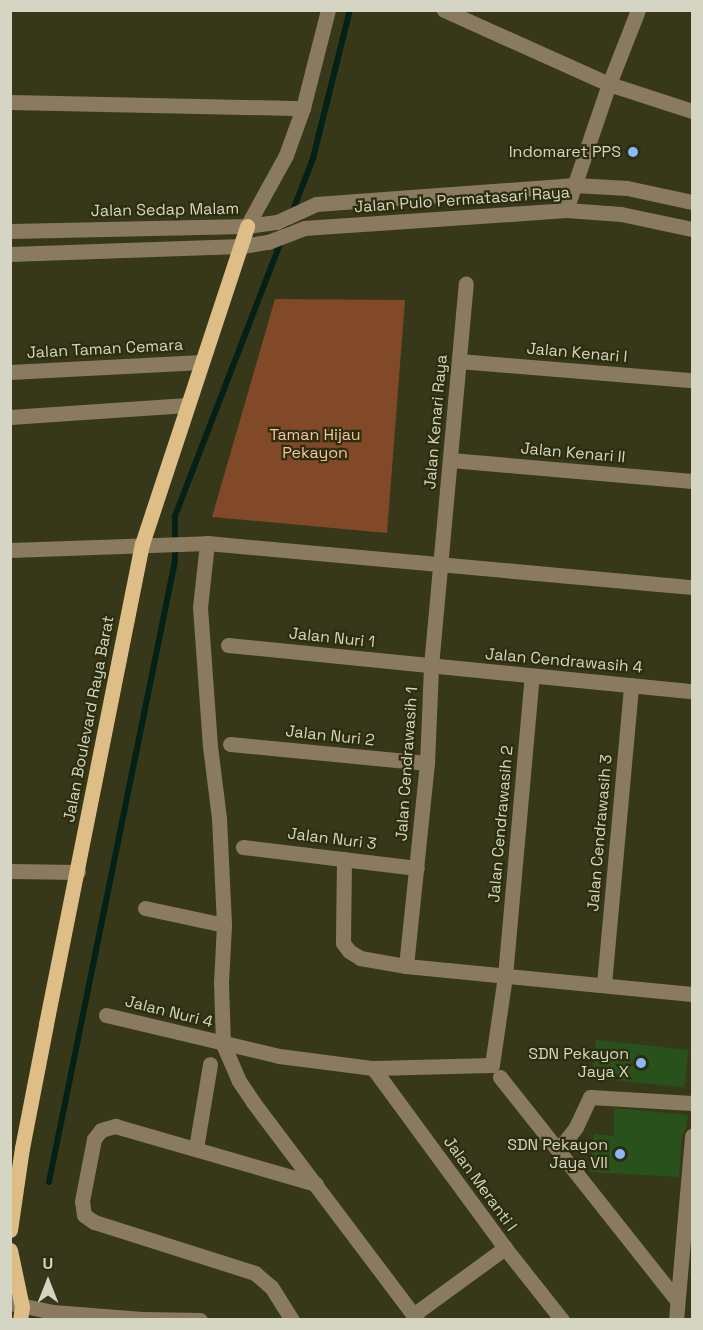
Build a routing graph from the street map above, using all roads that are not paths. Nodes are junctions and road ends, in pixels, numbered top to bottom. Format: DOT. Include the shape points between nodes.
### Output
graph roads {
  1 [pos="328,10"];
  2 [pos="444,10"];
  3 [pos="638,10"];
  4 [pos="609,84"];
  5 [pos="10,102"];
  6 [pos="303,108"];
  7 [pos="693,111"];
  8 [pos="575,186"];
  9 [pos="693,202"];
  10 [pos="316,204"];
  11 [pos="566,210"];
  12 [pos="247,226"];
  13 [pos="693,229"];
  14 [pos="10,231"];
  15 [pos="242,246"];
  16 [pos="10,254"];
  17 [pos="466,284"];
  18 [pos="459,361"];
  19 [pos="202,362"];
  20 [pos="10,372"];
  21 [pos="693,380"];
  22 [pos="187,405"];
  23 [pos="10,417"];
  24 [pos="451,460"];
  25 [pos="693,481"];
  26 [pos="207,543"];
  27 [pos="142,544"];
  28 [pos="10,549"];
  29 [pos="442,564"];
  30 [pos="693,586"];
  31 [pos="228,645"];
  32 [pos="431,666"];
  33 [pos="532,676"];
  34 [pos="631,686"];
  35 [pos="693,691"];
  36 [pos="230,744"];
  37 [pos="427,763"];
  38 [pos="243,847"];
  39 [pos="344,859"];
  40 [pos="417,868"];
  41 [pos="10,871"];
  42 [pos="78,872"];
  43 [pos="145,908"];
  44 [pos="224,925"];
  45 [pos="406,966"];
  46 [pos="506,976"];
  47 [pos="604,984"];
  48 [pos="693,994"];
  49 [pos="106,1015"];
  50 [pos="223,1044"];
  51 [pos="210,1064"];
  52 [pos="373,1068"];
  53 [pos="500,1077"];
  54 [pos="693,1103"];
  55 [pos="693,1136"];
  56 [pos="196,1148"];
  57 [pos="559,1149"];
  58 [pos="316,1184"];
  59 [pos="690,1193"];
  60 [pos="10,1230"];
  61 [pos="505,1248"];
  62 [pos="10,1251"];
  63 [pos="677,1300"];
  64 [pos="18,1310"];
  65 [pos="415,1317"];
  66 [pos="200,1320"];
  67 [pos="292,1320"];
  68 [pos="562,1320"];
  69 [pos="675,1320"];
  1 -- 6 [label="street"];
  2 -- 4 [label="street"];
  3 -- 4 [label="street"];
  4 -- 7 [label="street"];
  4 -- 8 [label="street"];
  5 -- 6 [label="street"];
  6 -- 12 [label="street" via="286,155"];
  8 -- 9 [label="street, Jalan Pulo Permatasari Raya" via="627,188"];
  8 -- 10 [label="street, Jalan Pulo Permatasari Raya"];
  8 -- 11 [label="street"];
  10 -- 12 [label="street, Jalan Sedap Malam" via="277,222"];
  11 -- 13 [label="street, Jalan Pulo Permatasari Raya" via="621,214"];
  11 -- 15 [label="street, Jalan Pulo Permatasari Raya" via="304,228 268,242"];
  12 -- 14 [label="street, Jalan Sedap Malam"];
  12 -- 15 [label="main road, Jalan Boulevard Raya Barat"];
  15 -- 16 [label="street"];
  15 -- 19 [label="main road, Jalan Boulevard Raya Barat"];
  17 -- 18 [label="street, Jalan Kenari Raya"];
  18 -- 21 [label="street, Jalan Kenari I"];
  18 -- 24 [label="street, Jalan Kenari Raya"];
  19 -- 20 [label="street, Jalan Taman Cemara"];
  19 -- 22 [label="main road, Jalan Boulevard Raya Barat"];
  22 -- 23 [label="street"];
  22 -- 27 [label="main road, Jalan Boulevard Raya Barat"];
  24 -- 25 [label="street, Jalan Kenari II"];
  24 -- 29 [label="street, Jalan Kenari Raya"];
  26 -- 27 [label="street"];
  26 -- 29 [label="street"];
  26 -- 44 [label="street" via="200,607 219,818"];
  27 -- 28 [label="street"];
  27 -- 42 [label="main road, Jalan Boulevard Raya Barat"];
  29 -- 30 [label="street"];
  29 -- 32 [label="street, Jalan Cendrawasih 1"];
  31 -- 32 [label="street, Jalan Nuri 1"];
  32 -- 33 [label="street, Jalan Cendrawasih 4"];
  32 -- 37 [label="street, Jalan Cendrawasih 1"];
  33 -- 34 [label="street, Jalan Cendrawasih 4"];
  33 -- 46 [label="street, Jalan Cendrawasih 2"];
  34 -- 35 [label="street, Jalan Cendrawasih 4"];
  34 -- 47 [label="street, Jalan Cendrawasih 3"];
  36 -- 37 [label="street, Jalan Nuri 2"];
  37 -- 40 [label="street, Jalan Cendrawasih 1"];
  38 -- 39 [label="street, Jalan Nuri 3"];
  39 -- 40 [label="street, Jalan Nuri 3"];
  39 -- 45 [label="street" via="344,946 360,958"];
  40 -- 45 [label="street, Jalan Cendrawasih 1"];
  41 -- 42 [label="street"];
  42 -- 60 [label="main road, Jalan Boulevard Raya Barat" via="24,1137"];
  43 -- 44 [label="street"];
  44 -- 50 [label="street"];
  45 -- 46 [label="street"];
  46 -- 47 [label="street"];
  46 -- 52 [label="street, Jalan Cendrawasih 2" via="492,1065"];
  47 -- 48 [label="street"];
  49 -- 50 [label="street, Jalan Nuri 4"];
  50 -- 52 [label="street, Jalan Nuri 4" via="279,1056"];
  50 -- 58 [label="street" via="239,1081"];
  51 -- 56 [label="street"];
  52 -- 61 [label="street, Jalan Meranti I"];
  53 -- 57 [label="street"];
  54 -- 57 [label="street" via="590,1097 576,1127"];
  55 -- 59 [label="street"];
  56 -- 58 [label="street"];
  56 -- 67 [label="street" via="124,1127 101,1130 94,1139 82,1201 84,1215 94,1222 255,1273 271,1287"];
  57 -- 63 [label="street"];
  58 -- 65 [label="street"];
  59 -- 63 [label="street"];
  61 -- 65 [label="street"];
  61 -- 68 [label="street, Jalan Meranti I"];
  62 -- 64 [label="main road"];
  63 -- 69 [label="street"];
  64 -- 66 [label="street"];
}
